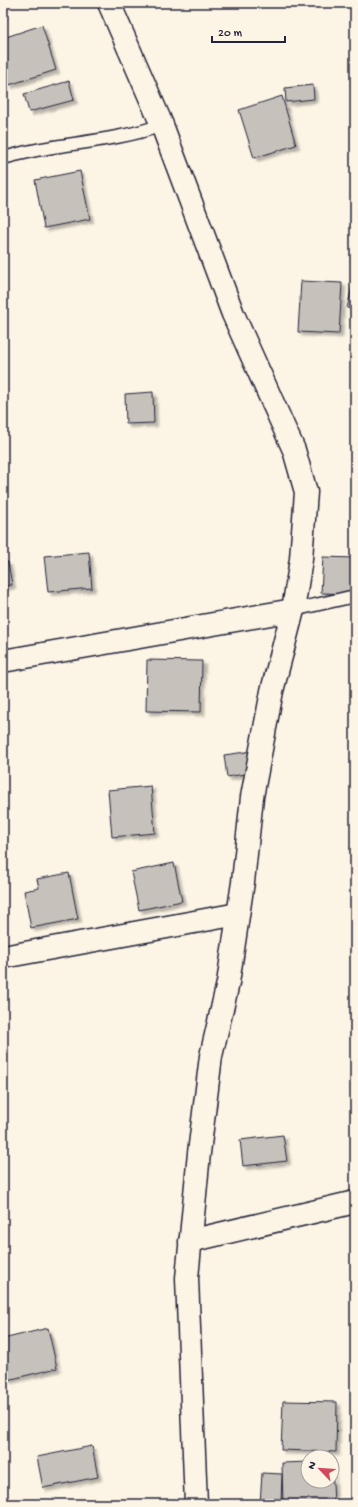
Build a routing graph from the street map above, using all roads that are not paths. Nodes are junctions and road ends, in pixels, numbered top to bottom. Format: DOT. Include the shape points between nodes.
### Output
graph roads {
  1 [pos="109,3"];
  2 [pos="162,125"];
  3 [pos="3,158"];
  4 [pos="355,596"];
  5 [pos="293,610"];
  6 [pos="3,661"];
  7 [pos="238,914"];
  8 [pos="3,957"];
  9 [pos="355,1202"];
  10 [pos="190,1240"];
  11 [pos="196,1504"];
  1 -- 2 [label="street"];
  2 -- 3 [label="lane" via="102,140 40,149"];
  2 -- 5 [label="street" via="233,314 294,450 306,492 301,559"];
  4 -- 5 [label="lane"];
  5 -- 6 [label="street"];
  5 -- 7 [label="street" via="272,691 252,797"];
  7 -- 8 [label="street"];
  7 -- 10 [label="street" via="228,983 211,1056"];
  9 -- 10 [label="street"];
  10 -- 11 [label="street" via="187,1278"];
}
